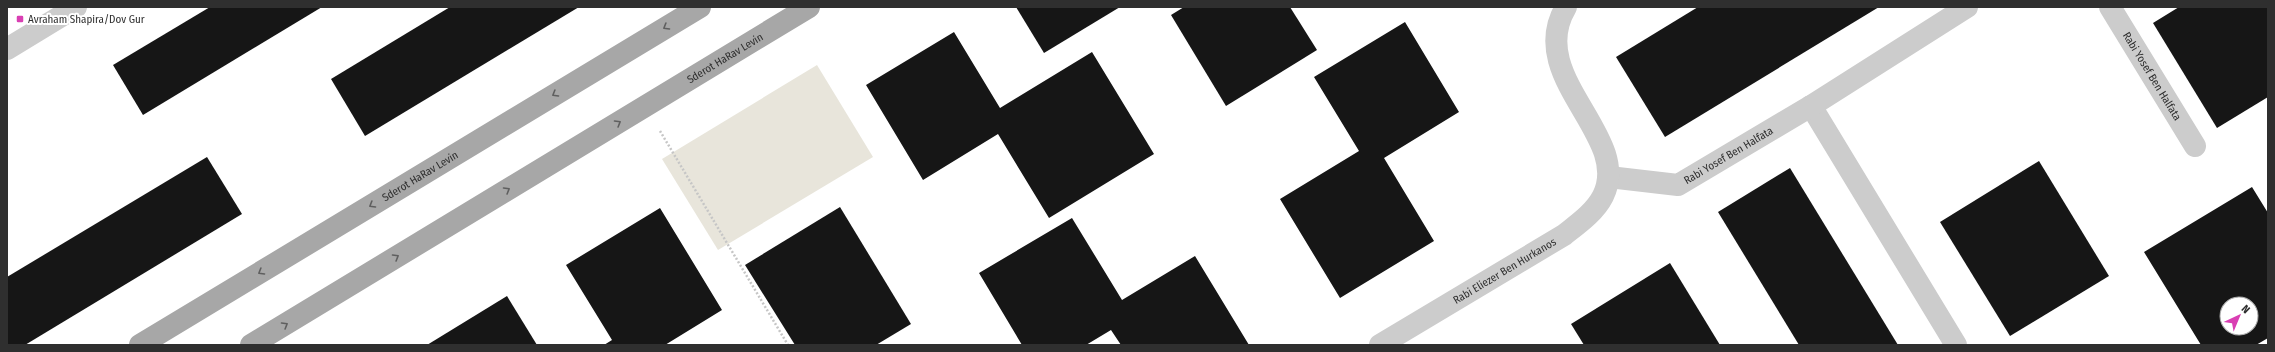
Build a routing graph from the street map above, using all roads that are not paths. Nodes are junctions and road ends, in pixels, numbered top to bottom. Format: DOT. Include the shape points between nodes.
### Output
graph roads {
  1 [pos="76,7"];
  2 [pos="700,7"];
  3 [pos="809,7"];
  4 [pos="1566,7"];
  5 [pos="1967,7"];
  6 [pos="2110,7"];
  7 [pos="7,48"];
  8 [pos="1811,106"];
  9 [pos="2195,146"];
  10 [pos="1609,177"];
  11 [pos="140,345"];
  12 [pos="251,345"];
  13 [pos="1380,345"];
  14 [pos="1956,345"];
  1 -- 7 [label="street"];
  2 -- 11 [label="main road, Sderot HaRav Levin, one-way"];
  12 -- 3 [label="main road, Sderot HaRav Levin, one-way"];
  4 -- 10 [label="street" via="1559,20 1557,49 1565,80 1606,153"];
  5 -- 8 [label="street, Rabi Yosef Ben Halfata"];
  6 -- 9 [label="street, Rabi Yosef Ben Halfata"];
  8 -- 10 [label="street, Rabi Yosef Ben Halfata" via="1678,185"];
  8 -- 14 [label="street"];
  10 -- 13 [label="street, Rabi Eliezer Ben Hurkanos" via="1603,197 1589,214 1564,235"];
}
